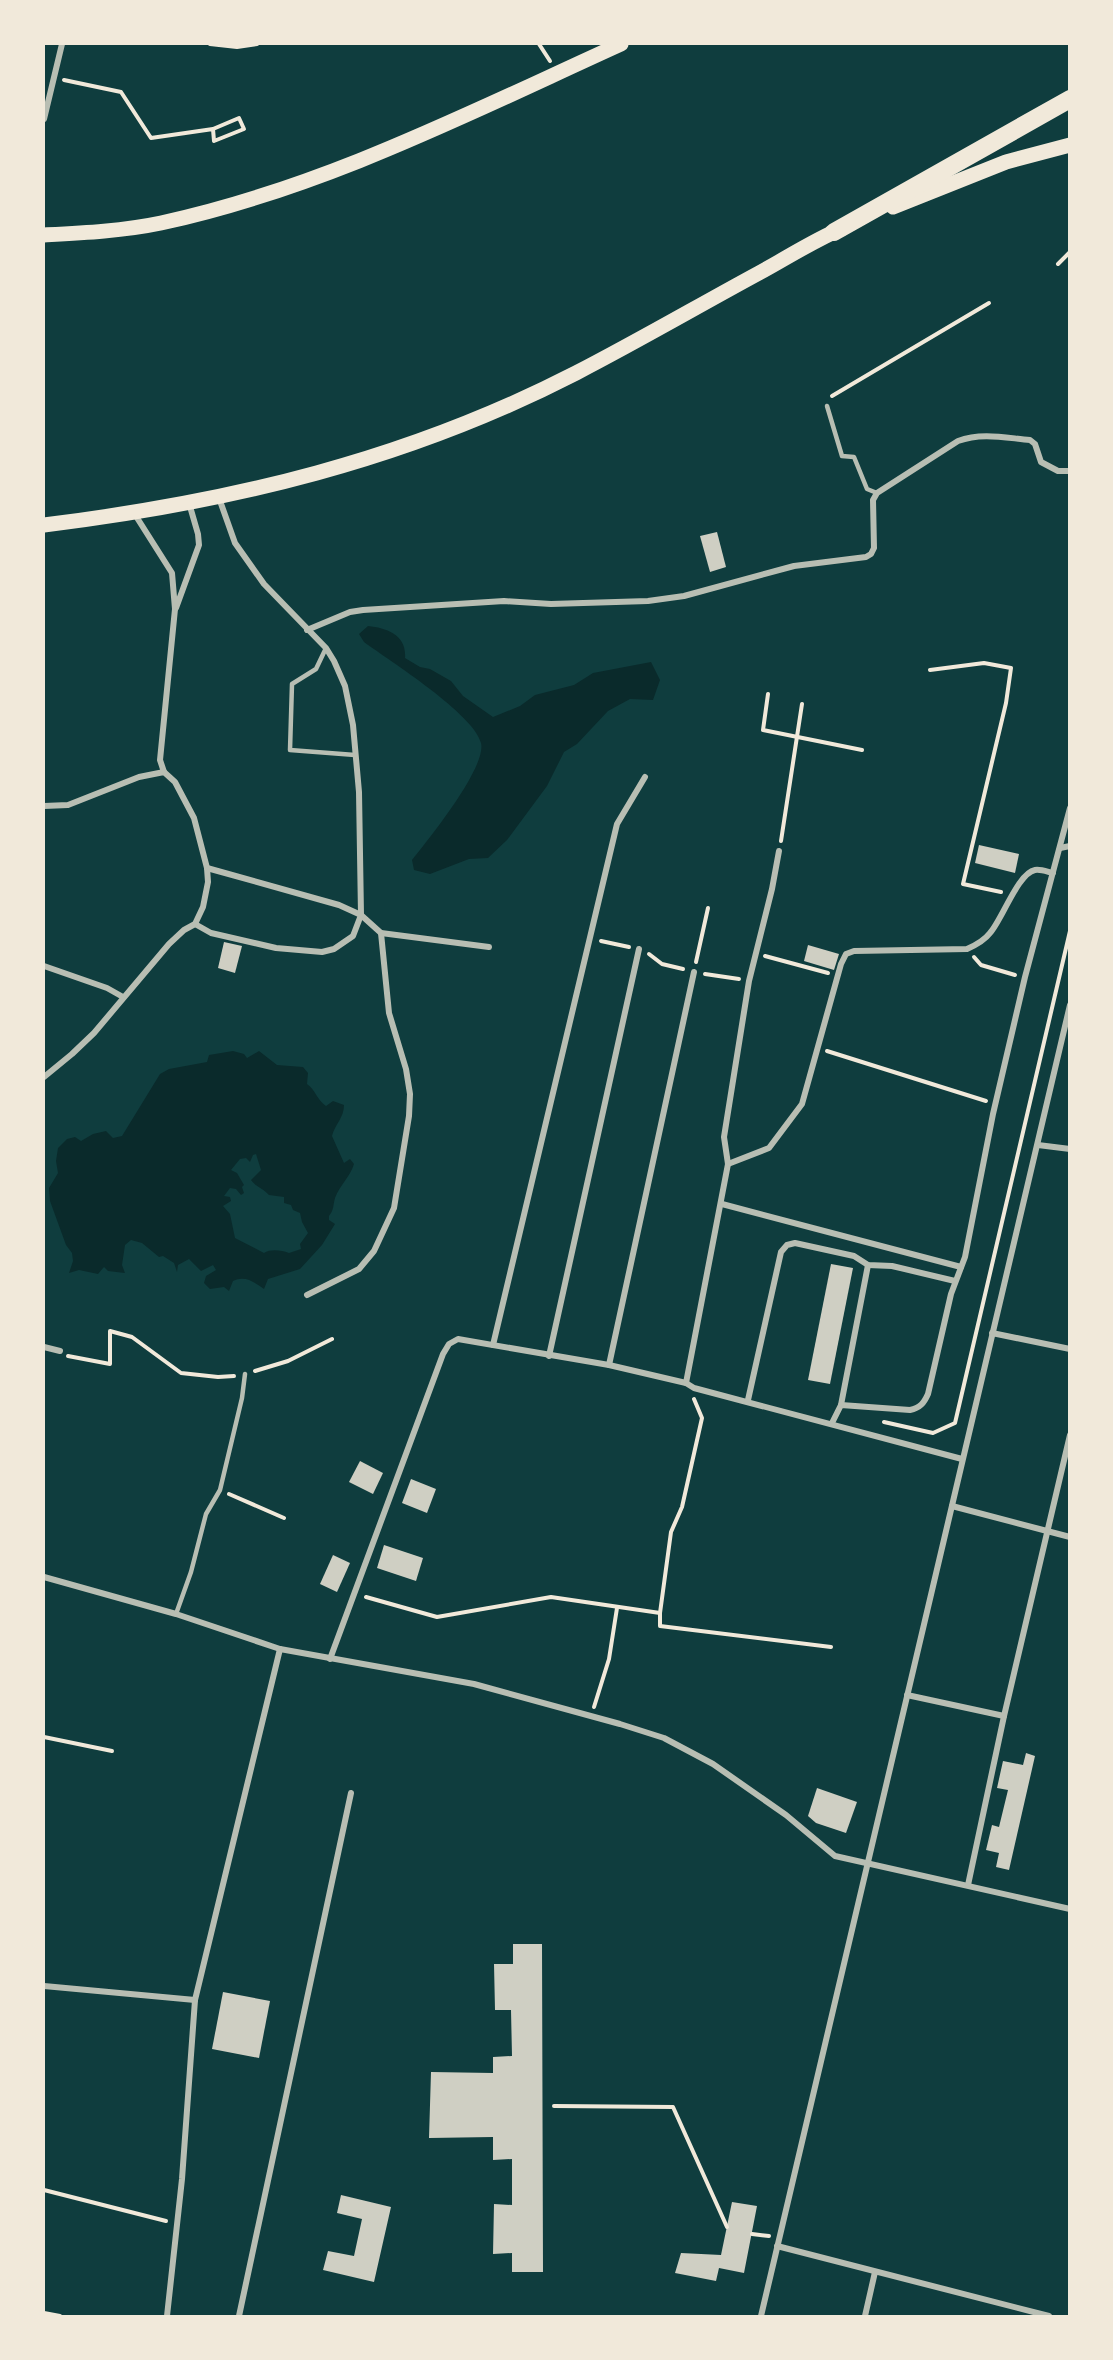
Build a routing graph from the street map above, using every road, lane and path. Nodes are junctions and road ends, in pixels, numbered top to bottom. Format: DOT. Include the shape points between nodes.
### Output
graph roads {
  1 [pos="62,44"];
  2 [pos="210,44"];
  3 [pos="257,44"];
  4 [pos="621,44"];
  5 [pos="54,79"];
  6 [pos="1070,99"];
  7 [pos="44,119"];
  8 [pos="213,129"];
  9 [pos="1070,145"];
  10 [pos="834,231"];
  11 [pos="44,235"];
  12 [pos="1070,252"];
  13 [pos="1058,264"];
  14 [pos="989,303"];
  15 [pos="827,406"];
  16 [pos="1070,471"];
  17 [pos="876,493"];
  18 [pos="219,497"];
  19 [pos="189,503"];
  20 [pos="134,513"];
  21 [pos="44,525"];
  22 [pos="175,609"];
  23 [pos="307,630"];
  24 [pos="326,648"];
  25 [pos="930,670"];
  26 [pos="768,694"];
  27 [pos="802,704"];
  28 [pos="797,738"];
  29 [pos="862,750"];
  30 [pos="355,755"];
  31 [pos="164,772"];
  32 [pos="645,777"];
  33 [pos="44,806"];
  34 [pos="1070,808"];
  35 [pos="1070,846"];
  36 [pos="1060,849"];
  37 [pos="779,851"];
  38 [pos="207,868"];
  39 [pos="1053,873"];
  40 [pos="1013,895"];
  41 [pos="708,908"];
  42 [pos="361,915"];
  43 [pos="195,924"];
  44 [pos="1070,931"];
  45 [pos="381,933"];
  46 [pos="589,938"];
  47 [pos="489,947"];
  48 [pos="639,949"];
  49 [pos="967,949"];
  50 [pos="756,954"];
  51 [pos="44,966"];
  52 [pos="694,972"];
  53 [pos="838,975"];
  54 [pos="1024,977"];
  55 [pos="749,981"];
  56 [pos="123,997"];
  57 [pos="1070,1005"];
  58 [pos="818,1048"];
  59 [pos="44,1077"];
  60 [pos="996,1105"];
  61 [pos="1038,1145"];
  62 [pos="1070,1149"];
  63 [pos="728,1164"];
  64 [pos="722,1204"];
  65 [pos="868,1265"];
  66 [pos="961,1268"];
  67 [pos="955,1281"];
  68 [pos="307,1295"];
  69 [pos="992,1333"];
  70 [pos="332,1339"];
  71 [pos="493,1345"];
  72 [pos="44,1347"];
  73 [pos="1070,1349"];
  74 [pos="60,1351"];
  75 [pos="549,1356"];
  76 [pos="609,1365"];
  77 [pos="244,1374"];
  78 [pos="686,1383"];
  79 [pos="694,1388"];
  80 [pos="747,1400"];
  81 [pos="841,1405"];
  82 [pos="878,1421"];
  83 [pos="832,1423"];
  84 [pos="1070,1435"];
  85 [pos="962,1459"];
  86 [pos="220,1490"];
  87 [pos="952,1506"];
  88 [pos="284,1518"];
  89 [pos="1046,1531"];
  90 [pos="1070,1537"];
  91 [pos="44,1576"];
  92 [pos="353,1593"];
  93 [pos="617,1608"];
  94 [pos="660,1613"];
  95 [pos="176,1614"];
  96 [pos="831,1647"];
  97 [pos="280,1648"];
  98 [pos="330,1659"];
  99 [pos="907,1695"];
  100 [pos="591,1716"];
  101 [pos="1004,1716"];
  102 [pos="44,1737"];
  103 [pos="112,1750"];
  104 [pos="351,1793"];
  105 [pos="868,1863"];
  106 [pos="968,1885"];
  107 [pos="1070,1909"];
  108 [pos="44,1986"];
  109 [pos="195,2000"];
  110 [pos="554,2106"];
  111 [pos="44,2190"];
  112 [pos="178,2224"];
  113 [pos="727,2227"];
  114 [pos="777,2246"];
  115 [pos="875,2272"];
  116 [pos="44,2313"];
  117 [pos="60,2316"];
  118 [pos="167,2316"];
  119 [pos="239,2316"];
  120 [pos="761,2316"];
  121 [pos="865,2316"];
  122 [pos="1049,2316"];
  1 -- 5 [label="street"];
  2 -- 3 [label="path"];
  4 -- 11 [label="main road" via="417,137 268,194 159,223"];
  5 -- 7 [label="street"];
  5 -- 8 [label="path" via="121,92 151,138"];
  6 -- 10 [label="highway"];
  8 -- 8 [label="path" via="239,118 244,129 214,141"];
  9 -- 10 [label="main road" via="995,166"];
  10 -- 18 [label="main road" via="536,392 384,453 295,480"];
  12 -- 13 [label="path"];
  14 -- 15 [label="path" via="828,399"];
  15 -- 17 [label="lane" via="842,456 854,457 867,489"];
  16 -- 17 [label="street" via="1058,471 1041,462 1030,440 983,435 958,441"];
  17 -- 23 [label="street" via="874,548 866,557 794,566 648,602 504,601 363,610"];
  18 -- 19 [label="main road"];
  18 -- 23 [label="street" via="235,543 264,584"];
  19 -- 20 [label="main road"];
  19 -- 22 [label="street" via="199,545"];
  20 -- 21 [label="main road"];
  20 -- 22 [label="street" via="171,573"];
  22 -- 31 [label="street" via="160,759"];
  23 -- 24 [label="street"];
  24 -- 30 [label="street" via="345,686"];
  24 -- 30 [label="lane" via="316,669 292,684 290,750"];
  25 -- 40 [label="path" via="984,663 1011,668 963,884"];
  26 -- 28 [label="path" via="763,730"];
  27 -- 28 [label="path"];
  28 -- 29 [label="path"];
  28 -- 37 [label="path"];
  30 -- 42 [label="street"];
  31 -- 33 [label="street" via="139,777 68,805"];
  31 -- 38 [label="street" via="186,800"];
  32 -- 46 [label="street" via="617,824"];
  34 -- 36 [label="street"];
  35 -- 36 [label="street"];
  36 -- 39 [label="street"];
  37 -- 50 [label="street"];
  38 -- 42 [label="street" via="339,905"];
  38 -- 43 [label="street" via="203,907"];
  39 -- 40 [label="street" via="1031,871"];
  39 -- 54 [label="street"];
  40 -- 49 [label="street" via="990,934"];
  41 -- 52 [label="path"];
  42 -- 43 [label="street" via="353,936 322,952 276,948 211,933"];
  42 -- 45 [label="street"];
  43 -- 56 [label="street" via="169,944"];
  44 -- 82 [label="path" via="955,1423 933,1433"];
  45 -- 47 [label="street"];
  45 -- 68 [label="street" via="389,1013 410,1094 394,1208 374,1251 358,1269"];
  46 -- 48 [label="path"];
  46 -- 71 [label="street"];
  48 -- 52 [label="path" via="662,964"];
  48 -- 75 [label="street"];
  49 -- 53 [label="street" via="854,951 846,954"];
  49 -- 54 [label="path" via="981,965"];
  50 -- 53 [label="path"];
  50 -- 55 [label="street"];
  51 -- 56 [label="street"];
  52 -- 55 [label="path"];
  52 -- 76 [label="street"];
  53 -- 58 [label="street"];
  54 -- 60 [label="street"];
  55 -- 63 [label="street" via="724,1137"];
  56 -- 59 [label="street" via="87,1040"];
  57 -- 61 [label="street"];
  58 -- 60 [label="path"];
  58 -- 63 [label="street" via="802,1104 794,1116 769,1148"];
  60 -- 66 [label="street"];
  61 -- 62 [label="street"];
  61 -- 69 [label="street"];
  63 -- 64 [label="street"];
  64 -- 66 [label="street"];
  64 -- 78 [label="street"];
  65 -- 67 [label="street" via="892,1266"];
  65 -- 80 [label="street" via="854,1256 795,1243 787,1245 782,1252"];
  65 -- 81 [label="street"];
  66 -- 67 [label="street"];
  67 -- 81 [label="street" via="924,1403 910,1410"];
  69 -- 73 [label="street"];
  69 -- 85 [label="street"];
  70 -- 77 [label="path" via="288,1361"];
  71 -- 75 [label="street"];
  71 -- 92 [label="street" via="458,1339 443,1354"];
  72 -- 74 [label="street"];
  74 -- 77 [label="path" via="110,1364 110,1331 132,1337 181,1373 218,1377"];
  75 -- 76 [label="street"];
  76 -- 78 [label="street"];
  77 -- 86 [label="lane"];
  78 -- 79 [label="street"];
  79 -- 80 [label="street"];
  79 -- 94 [label="path" via="694,1403 702,1418 682,1507 671,1532"];
  80 -- 83 [label="street"];
  81 -- 83 [label="street"];
  83 -- 85 [label="street"];
  84 -- 89 [label="street"];
  85 -- 87 [label="street"];
  86 -- 88 [label="path"];
  86 -- 95 [label="lane" via="206,1514"];
  87 -- 89 [label="street"];
  87 -- 99 [label="street"];
  89 -- 90 [label="street"];
  89 -- 101 [label="street"];
  91 -- 95 [label="street"];
  92 -- 93 [label="path" via="437,1617 551,1597"];
  92 -- 98 [label="street"];
  93 -- 94 [label="path"];
  93 -- 100 [label="path" via="609,1659"];
  94 -- 96 [label="path" via="660,1626"];
  95 -- 97 [label="street"];
  97 -- 98 [label="street"];
  97 -- 109 [label="street"];
  98 -- 100 [label="street" via="474,1684"];
  99 -- 101 [label="street"];
  99 -- 105 [label="street"];
  100 -- 105 [label="street" via="685,1748 751,1788 835,1856"];
  101 -- 106 [label="street"];
  102 -- 103 [label="path"];
  104 -- 119 [label="street"];
  105 -- 106 [label="street"];
  105 -- 114 [label="street"];
  106 -- 107 [label="street"];
  108 -- 109 [label="street"];
  109 -- 112 [label="street"];
  110 -- 113 [label="path" via="673,2107"];
  111 -- 112 [label="path"];
  112 -- 118 [label="street"];
  114 -- 115 [label="street"];
  114 -- 120 [label="street"];
  115 -- 121 [label="street"];
  115 -- 122 [label="street"];
  116 -- 117 [label="path"];
}
